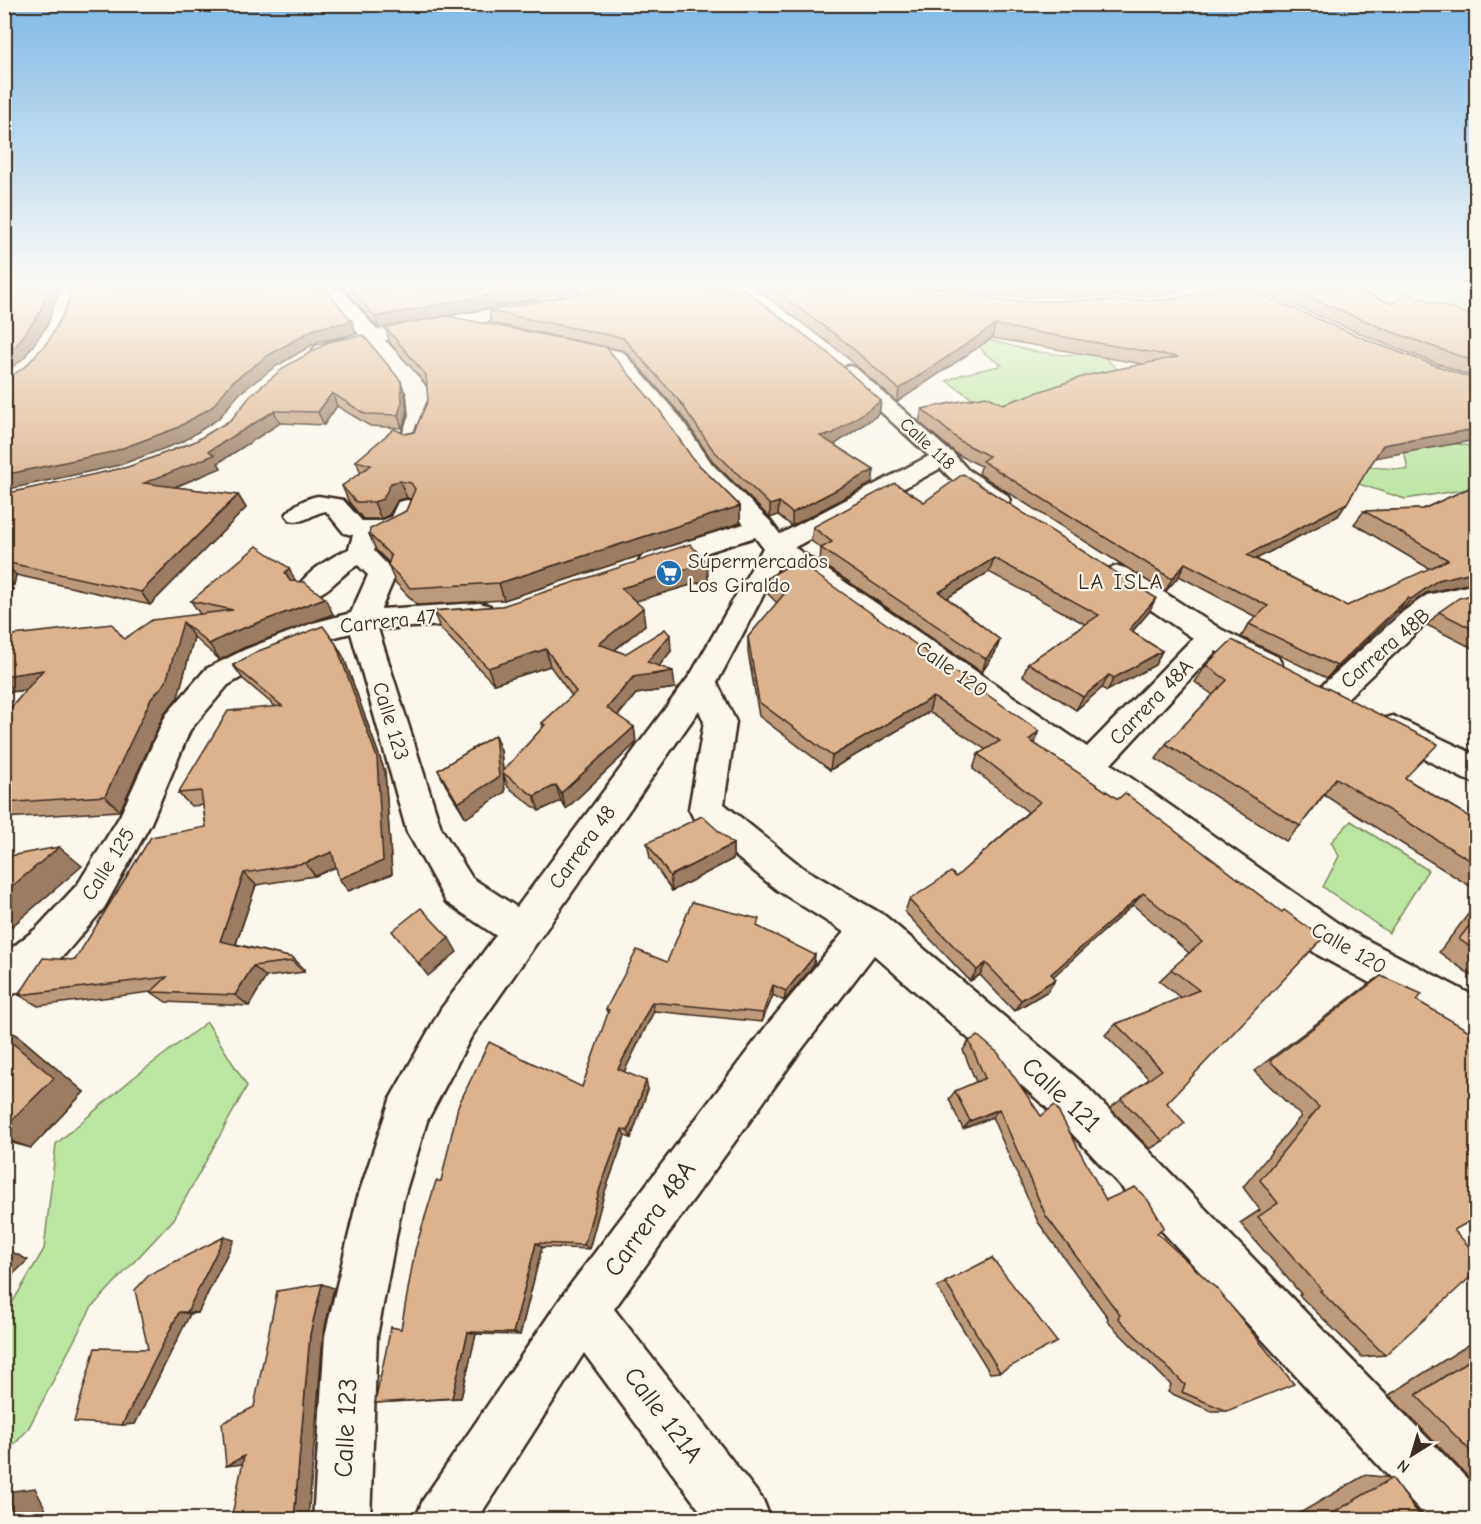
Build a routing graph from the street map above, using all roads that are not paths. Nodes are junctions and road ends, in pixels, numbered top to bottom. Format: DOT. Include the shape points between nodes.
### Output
graph roads {
  1 [pos="390,359"];
  2 [pos="619,359"];
  3 [pos="834,359"];
  4 [pos="411,441"];
  5 [pos="944,457"];
  6 [pos="407,507"];
  7 [pos="1020,513"];
  8 [pos="299,515"];
  9 [pos="383,529"];
  10 [pos="769,537"];
  11 [pos="361,553"];
  12 [pos="1095,560"];
  13 [pos="632,568"];
  14 [pos="310,589"];
  15 [pos="1476,593"];
  16 [pos="506,611"];
  17 [pos="362,620"];
  18 [pos="1212,637"];
  19 [pos="702,682"];
  20 [pos="1308,686"];
  21 [pos="177,724"];
  22 [pos="1089,766"];
  23 [pos="1476,770"];
  24 [pos="871,928"];
  25 [pos="520,931"];
  26 [pos="4,979"];
  27 [pos="1476,1018"];
  28 [pos="583,1310"];
  29 [pos="351,1336"];
  30 [pos="341,1520"];
  31 [pos="443,1520"];
  32 [pos="743,1520"];
  33 [pos="1468,1520"];
  1 -- 4 [label="street" via="418,392 420,415"];
  2 -- 10 [label="street, Calle 120" via="672,422 704,470"];
  3 -- 5 [label="street, Calle 118"];
  5 -- 7 [label="street, Calle 118" via="959,474"];
  5 -- 10 [label="street"];
  6 -- 9 [label="street" via="402,521"];
  8 -- 9 [label="street" via="318,503 334,505 353,527"];
  9 -- 11 [label="street" via="363,540"];
  10 -- 13 [label="street"];
  10 -- 19 [label="street, Carrera 48"];
  10 -- 22 [label="street, Calle 120"];
  11 -- 14 [label="street"];
  11 -- 17 [label="street" via="382,574"];
  12 -- 18 [label="street"];
  15 -- 20 [label="street, Carrera 48B" via="1437,602"];
  16 -- 17 [label="street, Carrera 47"];
  17 -- 21 [label="street, Carrera 47" via="296,640 217,677"];
  17 -- 25 [label="street, Calle 123" via="425,832 459,890"];
  18 -- 20 [label="street"];
  18 -- 22 [label="street, Carrera 48A"];
  19 -- 24 [label="street, Calle 121" via="720,722 706,809 790,879"];
  19 -- 25 [label="street, Carrera 48"];
  20 -- 23 [label="street"];
  21 -- 26 [label="street, Calle 125" via="134,823 91,896 51,941"];
  22 -- 27 [label="street, Calle 120" via="1332,942"];
  24 -- 28 [label="street, Carrera 48A" via="783,1039"];
  24 -- 33 [label="street, Calle 121" via="1070,1100"];
  25 -- 29 [label="street, Carrera 48" via="456,1023 407,1113 380,1200"];
  28 -- 31 [label="street, Carrera 48A"];
  28 -- 32 [label="street, Calle 121A"];
  29 -- 30 [label="street, Calle 123"];
}
